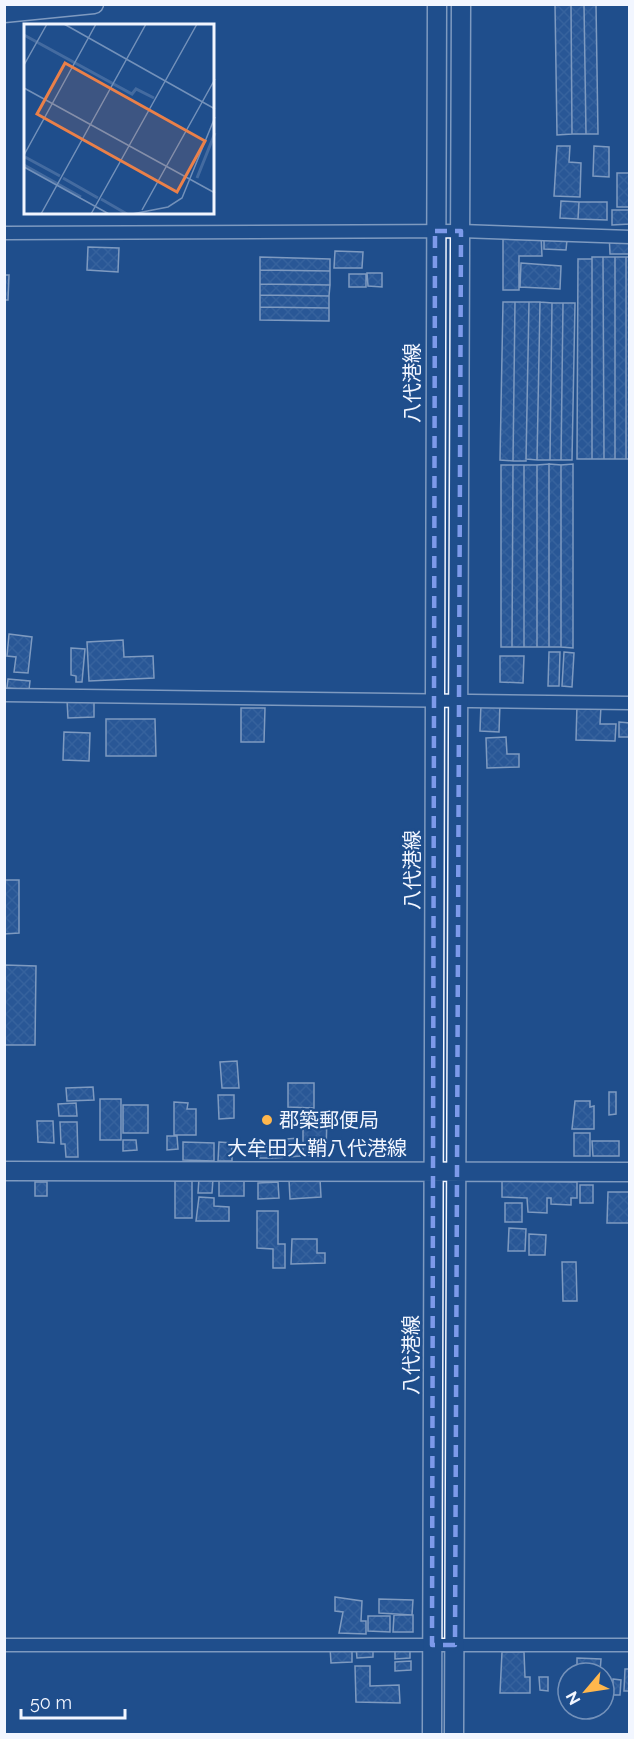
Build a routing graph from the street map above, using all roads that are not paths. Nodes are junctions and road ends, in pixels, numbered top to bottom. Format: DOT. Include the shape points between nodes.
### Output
graph roads {
  1 [pos="94,4"];
  2 [pos="437,4"];
  3 [pos="461,4"];
  4 [pos="4,14"];
  5 [pos="435,231"];
  6 [pos="461,231"];
  7 [pos="4,233"];
  8 [pos="630,237"];
  9 [pos="4,695"];
  10 [pos="434,701"];
  11 [pos="459,701"];
  12 [pos="630,703"];
  13 [pos="4,1171"];
  14 [pos="435,1171"];
  15 [pos="457,1172"];
  16 [pos="630,1172"];
  17 [pos="630,1644"];
  18 [pos="4,1645"];
  19 [pos="432,1645"];
  20 [pos="455,1645"];
  21 [pos="432,1734"];
  22 [pos="454,1734"];
  1 -- 4 [label="main road"];
  2 -- 5 [label="main road, 八代港線"];
  3 -- 6 [label="main road"];
  5 -- 6 [label="street"];
  5 -- 7 [label="street"];
  5 -- 10 [label="main road, 八代港線"];
  6 -- 8 [label="street"];
  6 -- 11 [label="main road"];
  9 -- 10 [label="street"];
  10 -- 11 [label="street"];
  10 -- 14 [label="main road, 八代港線"];
  11 -- 12 [label="street"];
  11 -- 15 [label="main road"];
  13 -- 14 [label="main road, 大牟田大鞘八代港線"];
  14 -- 15 [label="main road, 大牟田大鞘八代港線"];
  14 -- 19 [label="main road, 八代港線"];
  15 -- 16 [label="main road, 大牟田大鞘八代港線"];
  15 -- 20 [label="main road"];
  17 -- 20 [label="street"];
  18 -- 19 [label="street"];
  19 -- 20 [label="street"];
  19 -- 21 [label="main road, 八代港線"];
  20 -- 22 [label="main road"];
}
